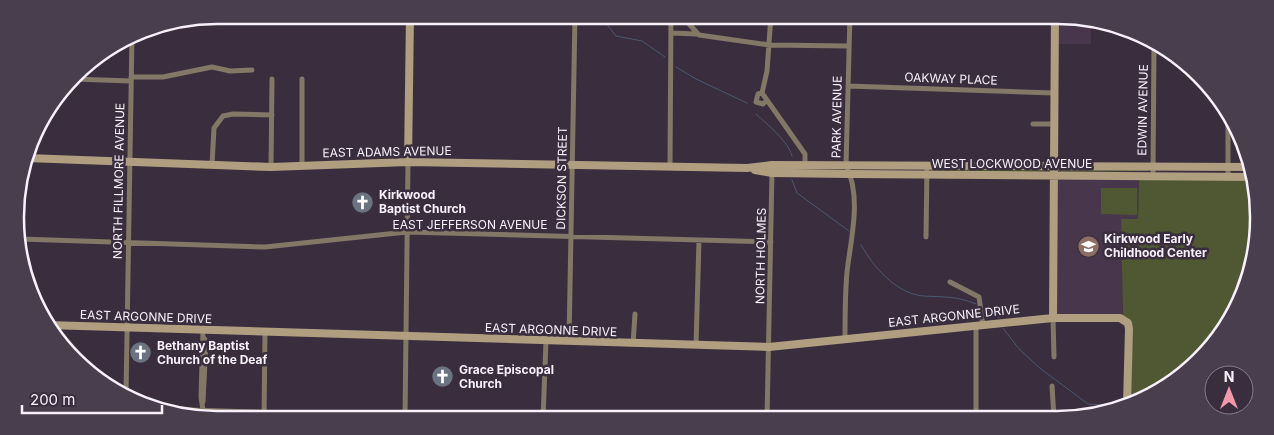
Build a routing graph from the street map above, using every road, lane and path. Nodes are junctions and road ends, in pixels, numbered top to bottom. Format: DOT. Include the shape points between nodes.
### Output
graph roads {
  1 [pos="410,24"];
  2 [pos="575,24"];
  3 [pos="672,24"];
  4 [pos="689,24"];
  5 [pos="771,24"];
  6 [pos="850,24"];
  7 [pos="1055,24"];
  8 [pos="672,33"];
  9 [pos="696,34"];
  10 [pos="132,44"];
  11 [pos="770,45"];
  12 [pos="849,46"];
  13 [pos="1154,51"];
  14 [pos="252,70"];
  15 [pos="81,79"];
  16 [pos="131,79"];
  17 [pos="272,79"];
  18 [pos="302,79"];
  19 [pos="848,86"];
  20 [pos="762,93"];
  21 [pos="1053,93"];
  22 [pos="767,100"];
  23 [pos="272,115"];
  24 [pos="1033,124"];
  25 [pos="1054,124"];
  26 [pos="1228,128"];
  27 [pos="33,158"];
  28 [pos="130,162"];
  29 [pos="408,162"];
  30 [pos="212,165"];
  31 [pos="302,165"];
  32 [pos="573,165"];
  33 [pos="805,165"];
  34 [pos="846,165"];
  35 [pos="272,166"];
  36 [pos="927,166"];
  37 [pos="670,167"];
  38 [pos="1153,167"];
  39 [pos="1228,167"];
  40 [pos="1244,168"];
  41 [pos="772,169"];
  42 [pos="1053,171"];
  43 [pos="850,174"];
  44 [pos="927,175"];
  45 [pos="1153,176"];
  46 [pos="1228,177"];
  47 [pos="1246,177"];
  48 [pos="407,232"];
  49 [pos="571,236"];
  50 [pos="926,237"];
  51 [pos="25,239"];
  52 [pos="699,240"];
  53 [pos="129,242"];
  54 [pos="771,242"];
  55 [pos="950,282"];
  56 [pos="635,314"];
  57 [pos="1053,318"];
  58 [pos="56,324"];
  59 [pos="979,326"];
  60 [pos="126,328"];
  61 [pos="265,332"];
  62 [pos="203,334"];
  63 [pos="405,337"];
  64 [pos="845,338"];
  65 [pos="546,341"];
  66 [pos="569,341"];
  67 [pos="633,344"];
  68 [pos="696,346"];
  69 [pos="769,347"];
  70 [pos="1054,357"];
  71 [pos="1052,386"];
  72 [pos="126,388"];
  73 [pos="1127,398"];
  74 [pos="191,410"];
  75 [pos="200,410"];
  76 [pos="221,411"];
  77 [pos="264,411"];
  78 [pos="405,411"];
  79 [pos="543,411"];
  80 [pos="767,411"];
  81 [pos="976,411"];
  82 [pos="1054,411"];
  1 -- 29 [label="main road"];
  2 -- 32 [label="street, DICKSON STREET"];
  3 -- 8 [label="street"];
  4 -- 9 [label="street"];
  5 -- 11 [label="street"];
  6 -- 12 [label="street, PARK AVENUE"];
  7 -- 21 [label="main road"];
  8 -- 9 [label="street"];
  8 -- 37 [label="street"];
  9 -- 11 [label="street"];
  10 -- 16 [label="street, NORTH FILLMORE AVENUE"];
  11 -- 12 [label="street"];
  11 -- 20 [label="street"];
  12 -- 19 [label="street, PARK AVENUE"];
  13 -- 38 [label="street, EDWIN AVENUE"];
  14 -- 16 [label="street" via="230,71 212,67 163,77"];
  15 -- 16 [label="street"];
  16 -- 28 [label="street, NORTH FILLMORE AVENUE"];
  17 -- 23 [label="street"];
  18 -- 31 [label="street"];
  19 -- 21 [label="street, OAKWAY PLACE"];
  19 -- 34 [label="street, PARK AVENUE"];
  20 -- 22 [label="street"];
  20 -- 22 [label="street" via="758,94 756,102 763,104"];
  21 -- 25 [label="main road"];
  22 -- 33 [label="street" via="805,154"];
  23 -- 30 [label="street" via="222,116 214,128"];
  23 -- 35 [label="street"];
  24 -- 25 [label="street"];
  25 -- 42 [label="main road"];
  26 -- 39 [label="street"];
  27 -- 28 [label="main road, EAST ADAMS AVENUE"];
  28 -- 30 [label="main road, EAST ADAMS AVENUE"];
  28 -- 53 [label="street, NORTH FILLMORE AVENUE"];
  29 -- 31 [label="main road, EAST ADAMS AVENUE"];
  29 -- 32 [label="main road, EAST ADAMS AVENUE"];
  29 -- 48 [label="street"];
  30 -- 35 [label="main road, EAST ADAMS AVENUE"];
  31 -- 35 [label="main road, EAST ADAMS AVENUE"];
  32 -- 37 [label="main road, EAST ADAMS AVENUE"];
  32 -- 49 [label="street, DICKSON STREET"];
  33 -- 34 [label="main road, WEST LOCKWOOD AVENUE"];
  33 -- 41 [label="main road, WEST LOCKWOOD AVENUE"];
  34 -- 36 [label="main road, WEST LOCKWOOD AVENUE"];
  34 -- 43 [label="street, PARK AVENUE"];
  36 -- 42 [label="main road, WEST LOCKWOOD AVENUE"];
  36 -- 44 [label="street"];
  37 -- 41 [label="main road, EAST ADAMS AVENUE"];
  38 -- 39 [label="main road, WEST LOCKWOOD AVENUE"];
  38 -- 42 [label="main road, WEST LOCKWOOD AVENUE"];
  38 -- 45 [label="street, EDWIN AVENUE"];
  39 -- 40 [label="main road, WEST LOCKWOOD AVENUE"];
  39 -- 46 [label="street"];
  41 -- 43 [label="main road, WEST LOCKWOOD AVENUE"];
  41 -- 54 [label="street, NORTH HOLMES"];
  42 -- 44 [label="main road, WEST LOCKWOOD AVENUE"];
  42 -- 45 [label="main road, WEST LOCKWOOD AVENUE"];
  42 -- 57 [label="main road"];
  43 -- 44 [label="main road, WEST LOCKWOOD AVENUE"];
  43 -- 64 [label="street, PARK AVENUE" via="854,200"];
  44 -- 50 [label="street"];
  45 -- 46 [label="main road, WEST LOCKWOOD AVENUE"];
  46 -- 47 [label="main road, WEST LOCKWOOD AVENUE"];
  48 -- 49 [label="street, EAST JEFFERSON AVENUE"];
  48 -- 53 [label="street, EAST JEFFERSON AVENUE" via="265,247"];
  48 -- 63 [label="street"];
  49 -- 52 [label="street, EAST JEFFERSON AVENUE"];
  49 -- 66 [label="street, DICKSON STREET"];
  51 -- 53 [label="street, EAST JEFFERSON AVENUE"];
  52 -- 54 [label="street, EAST JEFFERSON AVENUE"];
  52 -- 68 [label="street"];
  53 -- 60 [label="street, NORTH FILLMORE AVENUE"];
  54 -- 69 [label="street, NORTH HOLMES"];
  55 -- 59 [label="street" via="979,297"];
  56 -- 67 [label="street"];
  57 -- 59 [label="main road, EAST ARGONNE DRIVE"];
  57 -- 70 [label="street"];
  57 -- 73 [label="main road, EAST ARGONNE DRIVE" via="1120,318 1126,321 1130,329"];
  58 -- 60 [label="main road, EAST ARGONNE DRIVE"];
  59 -- 64 [label="main road, EAST ARGONNE DRIVE"];
  59 -- 81 [label="street"];
  60 -- 62 [label="main road, EAST ARGONNE DRIVE"];
  60 -- 72 [label="street, NORTH FILLMORE AVENUE"];
  61 -- 62 [label="main road, EAST ARGONNE DRIVE"];
  61 -- 63 [label="main road, EAST ARGONNE DRIVE"];
  61 -- 77 [label="street"];
  62 -- 75 [label="street" via="203,402"];
  63 -- 65 [label="main road, EAST ARGONNE DRIVE"];
  63 -- 78 [label="street"];
  64 -- 69 [label="main road, EAST ARGONNE DRIVE"];
  65 -- 66 [label="main road, EAST ARGONNE DRIVE"];
  65 -- 79 [label="street"];
  66 -- 67 [label="main road, EAST ARGONNE DRIVE"];
  67 -- 68 [label="main road, EAST ARGONNE DRIVE"];
  68 -- 69 [label="main road, EAST ARGONNE DRIVE"];
  69 -- 80 [label="street, NORTH HOLMES"];
  71 -- 82 [label="street"];
  74 -- 75 [label="street"];
  75 -- 76 [label="street"];
}
